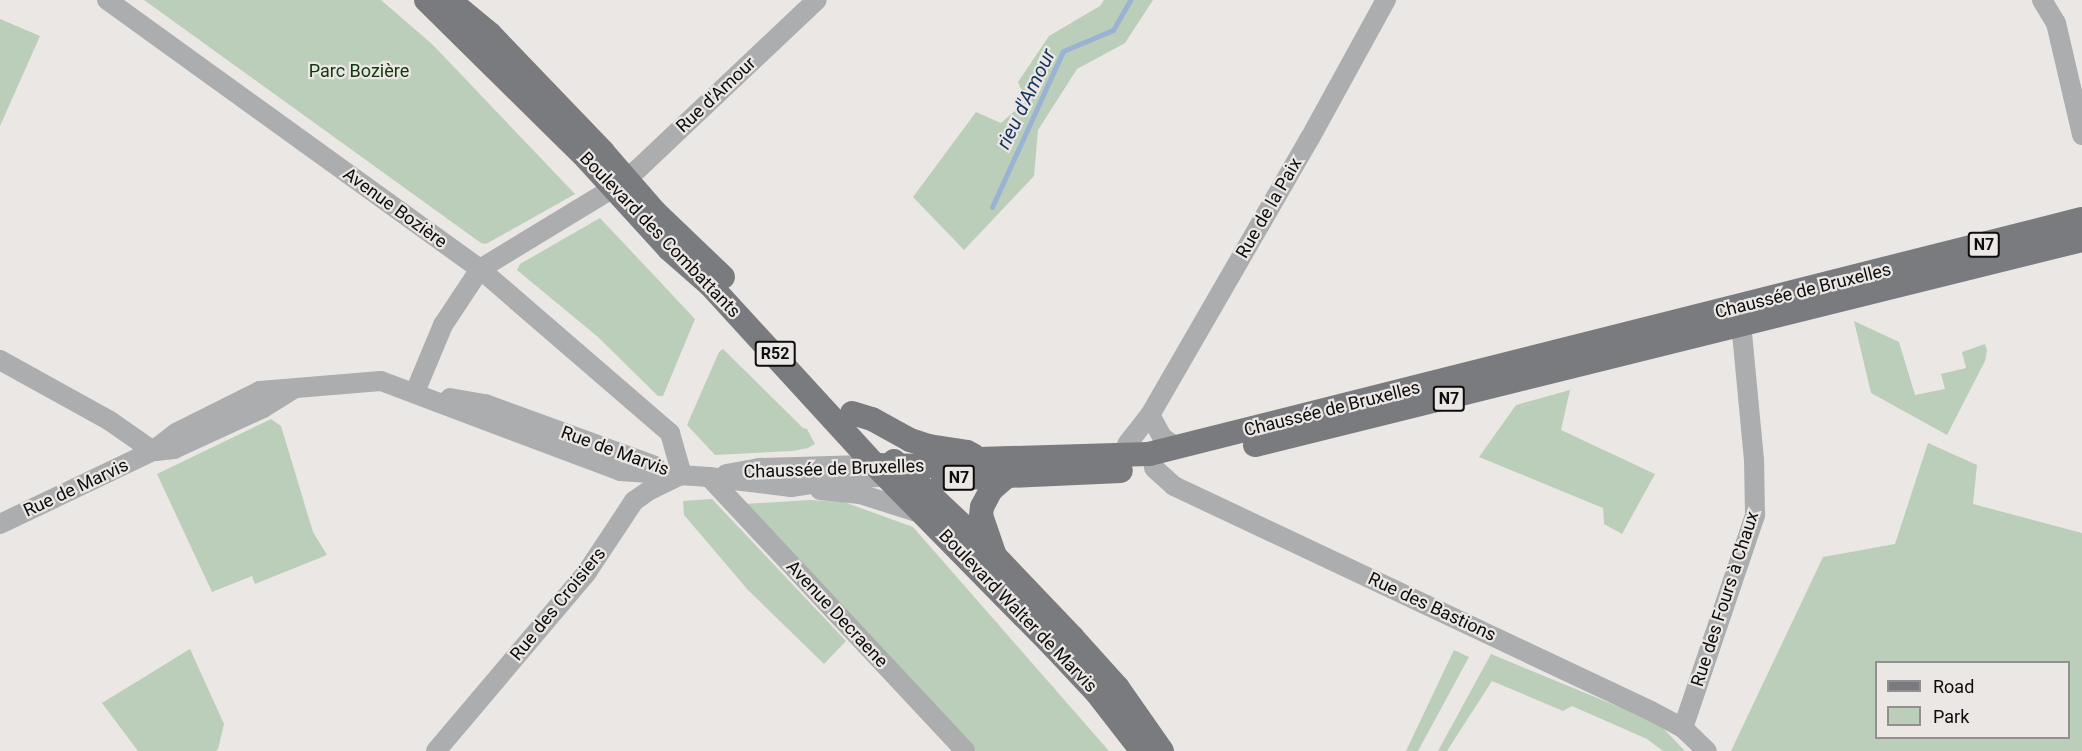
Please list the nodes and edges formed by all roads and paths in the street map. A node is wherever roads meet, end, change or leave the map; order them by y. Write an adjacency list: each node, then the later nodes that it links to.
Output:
1 (107, 0): 11 (street, Avenue Bozière)
2 (426, 0): 8 (main road, Boulevard des Combattants / R52)
3 (449, 0): 8 (main road, Boulevard des Combattants / R52)
4 (817, 0): 8 (street, Rue d'Amour)
5 (1386, 0): 16 (street, Rue de la Paix)
6 (2042, 0): 7 (street)
7 (2082, 135)
8 (620, 183): 11 (street, Rue d'Amour); 15 (main road, Boulevard des Combattants / R52); 22 (main road, Boulevard des Combattants / R52)
9 (2082, 219): 12 (main road, Chaussée de Bruxelles / N7)
10 (2082, 240): 12 (main road, Chaussée de Bruxelles / N7)
11 (480, 269): 14 (street); 23 (street, Avenue Bozière)
12 (1741, 316): 17 (main road, Chaussée de Bruxelles / N7); 21 (main road, Chaussée de Bruxelles / N7); 30 (street, Rue des Fours à Chaux)
13 (0, 360): 18 (street)
14 (415, 392): 18 (street, Rue de Marvis); 23 (street, Rue de Marvis)
15 (852, 413): 20 (main road); 22 (main road, Boulevard des Combattants / R52)
16 (1150, 415): 17 (street); 19 (street, Rue de la Paix)
17 (1177, 448): 19 (main road, Chaussée de Bruxelles / N7)
18 (153, 451): 28 (street, Rue de Marvis)
19 (1122, 456): 20 (main road, Chaussée de Bruxelles / N7)
20 (978, 459): 22 (main road, Chaussée de Bruxelles / N7)
21 (1154, 468): 24 (main road, Chaussée de Bruxelles / N7); 30 (street, Rue des Bastions)
22 (893, 472): 24 (main road, Chaussée de Bruxelles / N7); 25 (street, Chaussée de Bruxelles); 26 (street, Chaussée de Bruxelles); 27 (main road, Boulevard Walter de Marvis / R52); 29 (main road, Boulevard Walter de Marvis / R52)
23 (682, 475): 25 (street, Chaussée de Bruxelles); 31 (street, Rue des Croisiers)
24 (1007, 476): 29 (main road)
25 (709, 477): 26 (street, Chaussée de Bruxelles); 32 (street, Avenue Decraene)
26 (791, 487): 27 (street)
27 (923, 514): 33 (main road, Boulevard Walter de Marvis / R52)
28 (0, 524)
29 (995, 556): 34 (main road, Boulevard Walter de Marvis / R52)
30 (1683, 728): 35 (street, Rue des Bastions)
31 (436, 751)
32 (965, 751)
33 (1142, 751)
34 (1162, 751)
35 (1707, 751)

